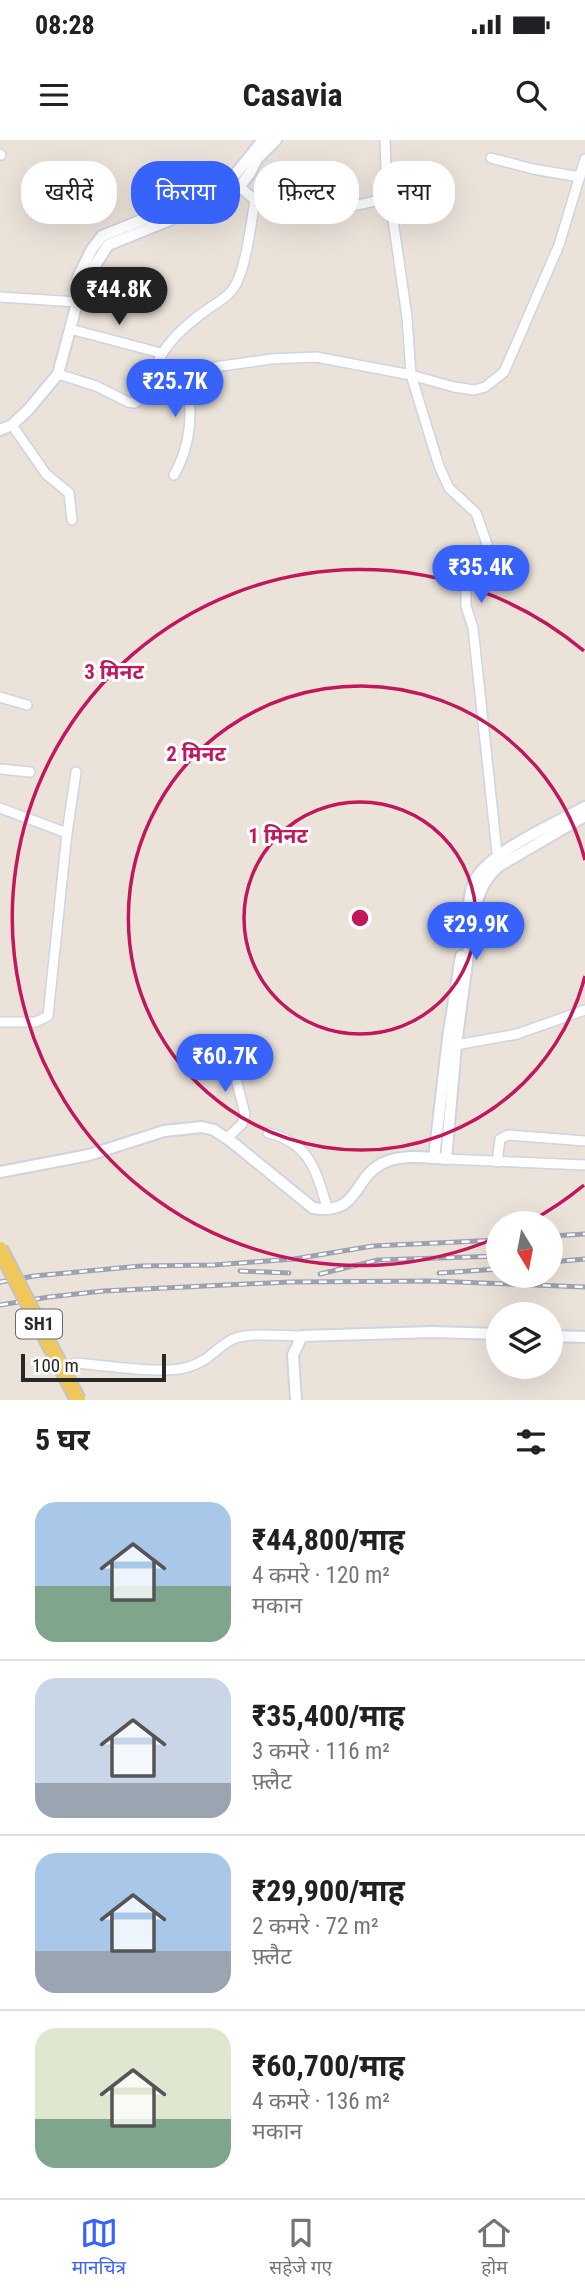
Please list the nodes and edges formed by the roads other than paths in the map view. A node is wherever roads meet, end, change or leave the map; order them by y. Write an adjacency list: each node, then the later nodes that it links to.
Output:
1 (263, 140): 13 (street)
2 (276, 140): 8 (street)
3 (385, 140): 6 (street)
4 (491, 158): 7 (street)
5 (585, 159): 7 (street)
6 (386, 161)
7 (580, 177): 21 (street)
8 (240, 187): 9 (street)
9 (254, 199)
10 (254, 206): 17 (street)
11 (162, 224): 13 (street)
12 (393, 224): 21 (street)
13 (81, 288): 15 (street)
14 (0, 297): 15 (street)
15 (77, 302): 16 (street)
16 (70, 329): 17 (street); 20 (street)
17 (161, 353): 18 (street)
18 (157, 364): 19 (street); 20 (street)
19 (188, 368): 21 (street); 24 (street)
20 (58, 373): 22 (street)
21 (411, 375): 35 (street)
22 (12, 425): 23 (street); 25 (street)
23 (0, 430)
24 (174, 475)
25 (72, 520)
26 (0, 697): 27 (street)
27 (27, 705)
28 (0, 769): 29 (street)
29 (30, 772)
30 (76, 772): 34 (street)
31 (585, 807): 35 (street)
32 (0, 808): 34 (street)
33 (585, 816): 35 (street)
34 (67, 833): 37 (street)
35 (498, 861): 38 (street); 43 (street)
36 (585, 1010): 38 (street)
37 (0, 1022)
38 (456, 1045): 43 (street)
39 (229, 1052): 41 (street)
40 (268, 1133): 47 (street)
41 (227, 1138): 46 (street); 47 (street)
42 (585, 1141): 44 (street)
43 (440, 1159): 44 (street); 47 (street)
44 (497, 1162): 45 (street)
45 (585, 1166)
46 (0, 1172)
47 (328, 1210)
48 (0, 1249): 54 (main road, SH1, bridge)
49 (486, 1334): 50 (street)
50 (302, 1336): 53 (street); 55 (street)
51 (563, 1336): 52 (street)
52 (585, 1337)
53 (75, 1363)
54 (78, 1400)
55 (296, 1400)

